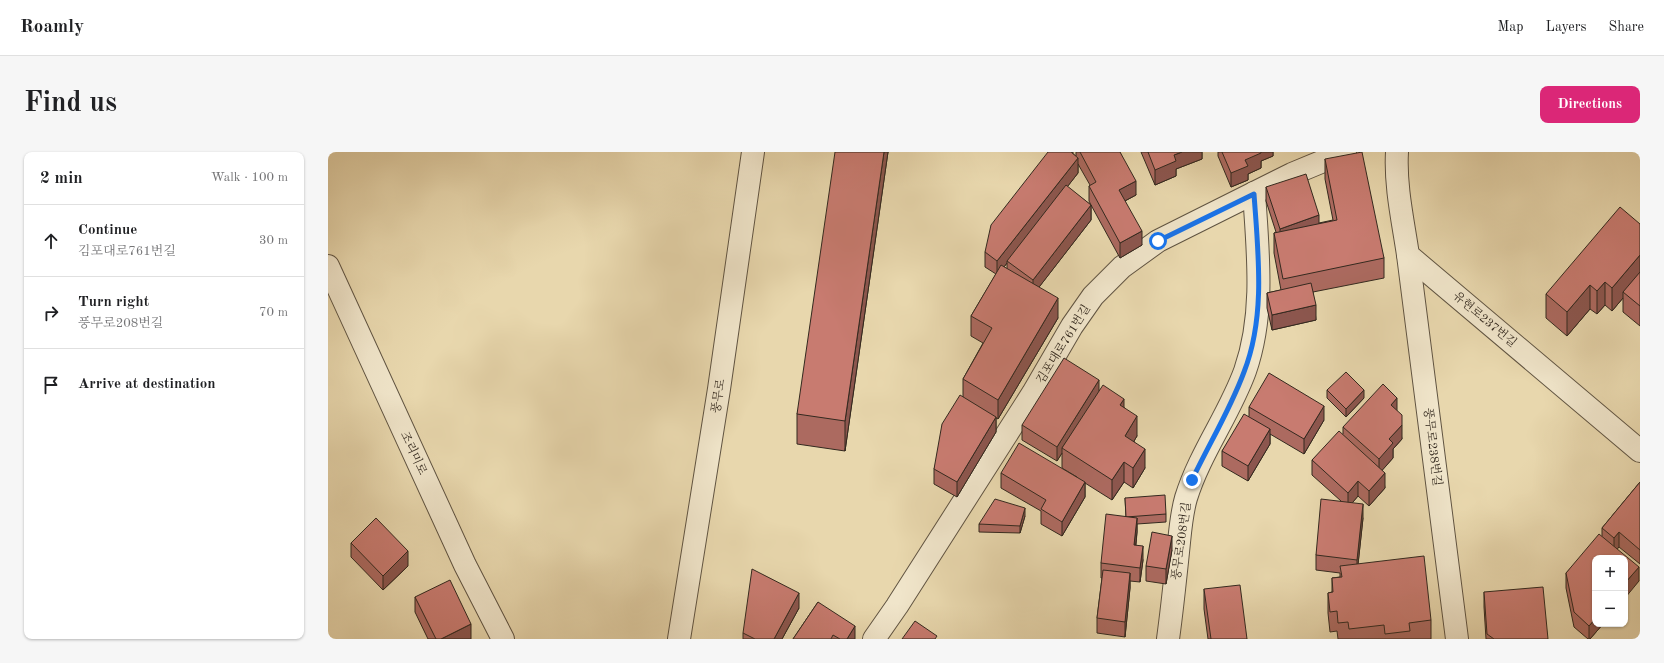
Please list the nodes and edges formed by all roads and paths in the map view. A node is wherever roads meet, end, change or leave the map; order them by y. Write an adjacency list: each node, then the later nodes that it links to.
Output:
1 (753, 152): 9 (street, 풍무로)
2 (1345, 152): 4 (street, 김포대로761번길)
3 (1398, 152): 5 (street)
4 (1254, 194): 10 (street, 김포대로761번길); 11 (street, 풍무로208번길)
5 (1408, 255): 7 (street, 유현로237번길); 12 (street, 풍무로238번길)
6 (328, 266): 8 (street, 조리미로)
7 (1640, 451)
8 (503, 639)
9 (679, 639)
10 (874, 639)
11 (1168, 639)
12 (1457, 639)

